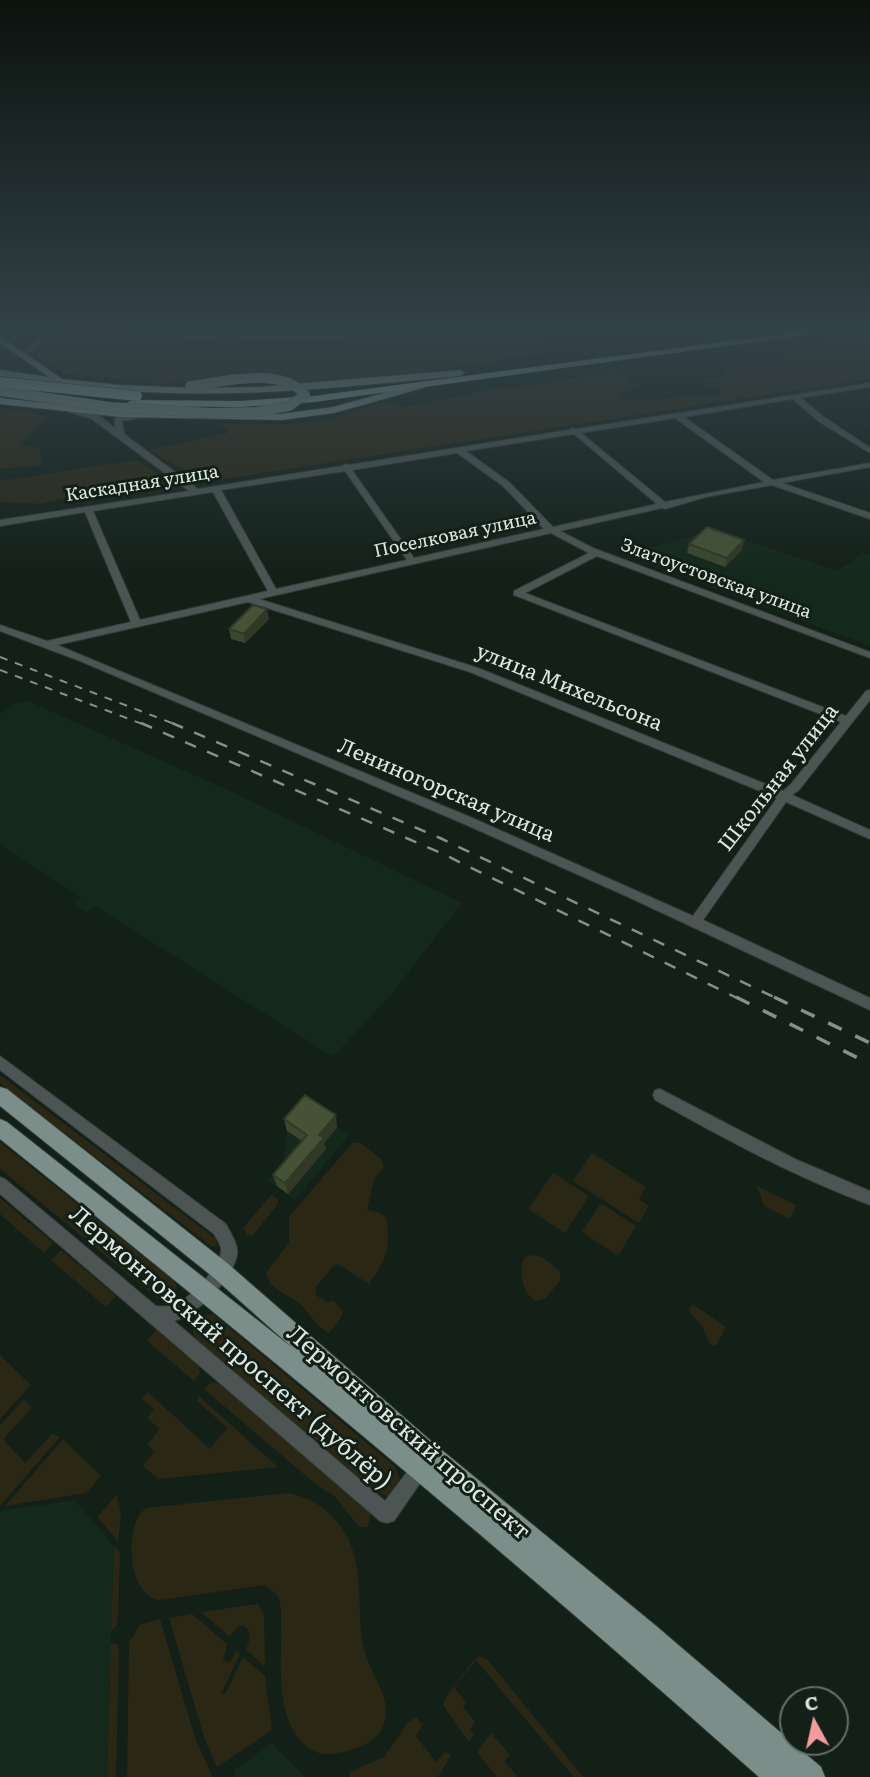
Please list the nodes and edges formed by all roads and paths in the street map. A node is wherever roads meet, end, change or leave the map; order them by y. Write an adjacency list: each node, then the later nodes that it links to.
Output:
1 (92, 415): 7 (street)
2 (147, 415): 3 (main road); 7 (street)
3 (300, 415)
4 (676, 415): 6 (street, Каскадная улица); 12 (street)
5 (820, 415): 9 (street)
6 (573, 430): 8 (street, Каскадная улица); 15 (street)
7 (120, 434): 14 (street)
8 (457, 449): 11 (street, Каскадная улица); 19 (street, Златоустовская улица)
9 (870, 452)
10 (870, 465): 12 (street, Поселковая улица)
11 (346, 466): 13 (street, Каскадная улица); 21 (street)
12 (770, 482): 15 (street, Поселковая улица); 17 (street)
13 (215, 488): 14 (street, Каскадная улица); 22 (street)
14 (195, 491): 16 (street, Каскадная улица)
15 (665, 506): 19 (street, Поселковая улица)
16 (88, 509): 18 (street, Каскадная улица); 24 (street)
17 (870, 516)
18 (0, 523)
19 (552, 530): 20 (street, Златоустовская улица); 21 (street, Поселковая улица)
20 (596, 552): 27 (street, Златоустовская улица); 29 (street)
21 (411, 560): 22 (street, Поселковая улица)
22 (273, 592): 23 (street, Поселковая улица)
23 (246, 598): 24 (street, Поселковая улица); 30 (street, улица Михельсона)
24 (136, 623): 26 (street, Поселковая улица)
25 (0, 628): 26 (street, Лениногорская улица)
26 (48, 644): 32 (street, Лениногорская улица)
27 (870, 655)
28 (870, 694): 29 (street, Школьная улица)
29 (848, 721): 30 (street, Школьная улица)
30 (784, 796): 31 (street, улица Михельсона); 32 (street, Школьная улица)
31 (870, 835)
32 (696, 921): 33 (street, Лениногорская улица)
33 (870, 1004)
34 (0, 1062): 40 (street)
35 (0, 1095): 40 (main road, Лермонтовский проспект)
36 (660, 1096): 39 (street)
37 (0, 1128): 41 (main road, Лермонтовский проспект)
38 (0, 1184): 42 (street, Лермонтовский проспект (дублёр))
39 (870, 1198)
40 (220, 1270): 41 (street); 46 (main road, Лермонтовский проспект)
41 (204, 1290): 42 (street); 43 (main road, Лермонтовский проспект)
42 (156, 1314): 44 (street, Лермонтовский проспект (дублёр))
43 (419, 1470): 44 (street, Лермонтовский проспект (дублёр)); 45 (main road, Лермонтовский проспект)
44 (387, 1514)
45 (779, 1777)
46 (811, 1777)

